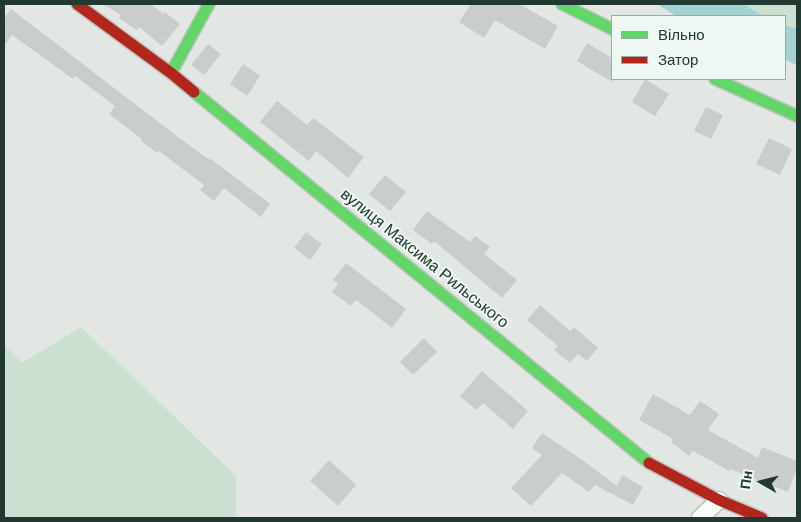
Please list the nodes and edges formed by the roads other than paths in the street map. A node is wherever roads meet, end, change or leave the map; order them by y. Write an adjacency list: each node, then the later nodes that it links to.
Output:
1 (77, 4): 5 (main road, вулиця Максима Рильського)
2 (209, 4): 5 (main road)
3 (562, 4): 4 (main road)
4 (611, 28)
5 (171, 73): 8 (main road, вулиця Максима Рильського)
6 (717, 80): 7 (main road)
7 (797, 116)
8 (719, 500): 9 (street); 10 (main road, вулиця Максима Рильського)
9 (700, 518)
10 (762, 518)

